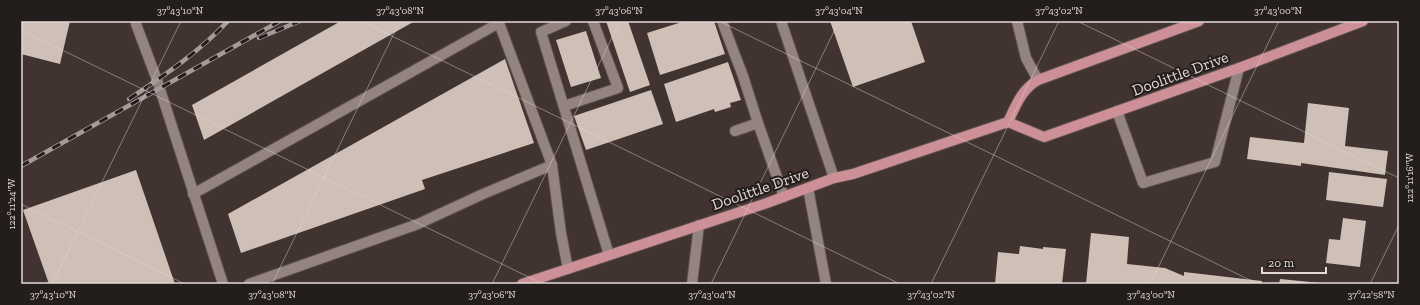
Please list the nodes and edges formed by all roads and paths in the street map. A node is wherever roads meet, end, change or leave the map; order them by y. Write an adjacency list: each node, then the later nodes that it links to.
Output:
1 (566, 21): 11 (street)
2 (593, 21): 11 (street)
3 (722, 21): 14 (street)
4 (781, 21): 17 (street)
5 (1017, 21): 10 (street)
6 (1199, 21): 10 (main road)
7 (1363, 21): 9 (main road, Doolittle Drive)
8 (136, 24): 19 (street)
9 (1239, 68): 12 (main road, Doolittle Drive); 12 (street)
10 (1038, 80): 13 (main road)
11 (564, 106): 22 (street)
12 (1117, 111): 13 (main road, Doolittle Drive)
13 (1008, 122): 17 (main road, Doolittle Drive)
14 (758, 123): 15 (street); 20 (street)
15 (735, 131)
16 (552, 165): 19 (street); 23 (street); 25 (street)
17 (834, 178): 18 (main road, Doolittle Drive)
18 (808, 188): 20 (main road, Doolittle Drive); 28 (street)
19 (193, 194): 24 (street)
20 (784, 197): 21 (main road, Doolittle Drive)
21 (698, 225): 22 (main road, Doolittle Drive); 27 (street)
22 (609, 255): 23 (main road, Doolittle Drive)
23 (568, 269): 26 (main road, Doolittle Drive)
24 (223, 284)
25 (249, 284)
26 (522, 284)
27 (692, 284)
28 (826, 284)

